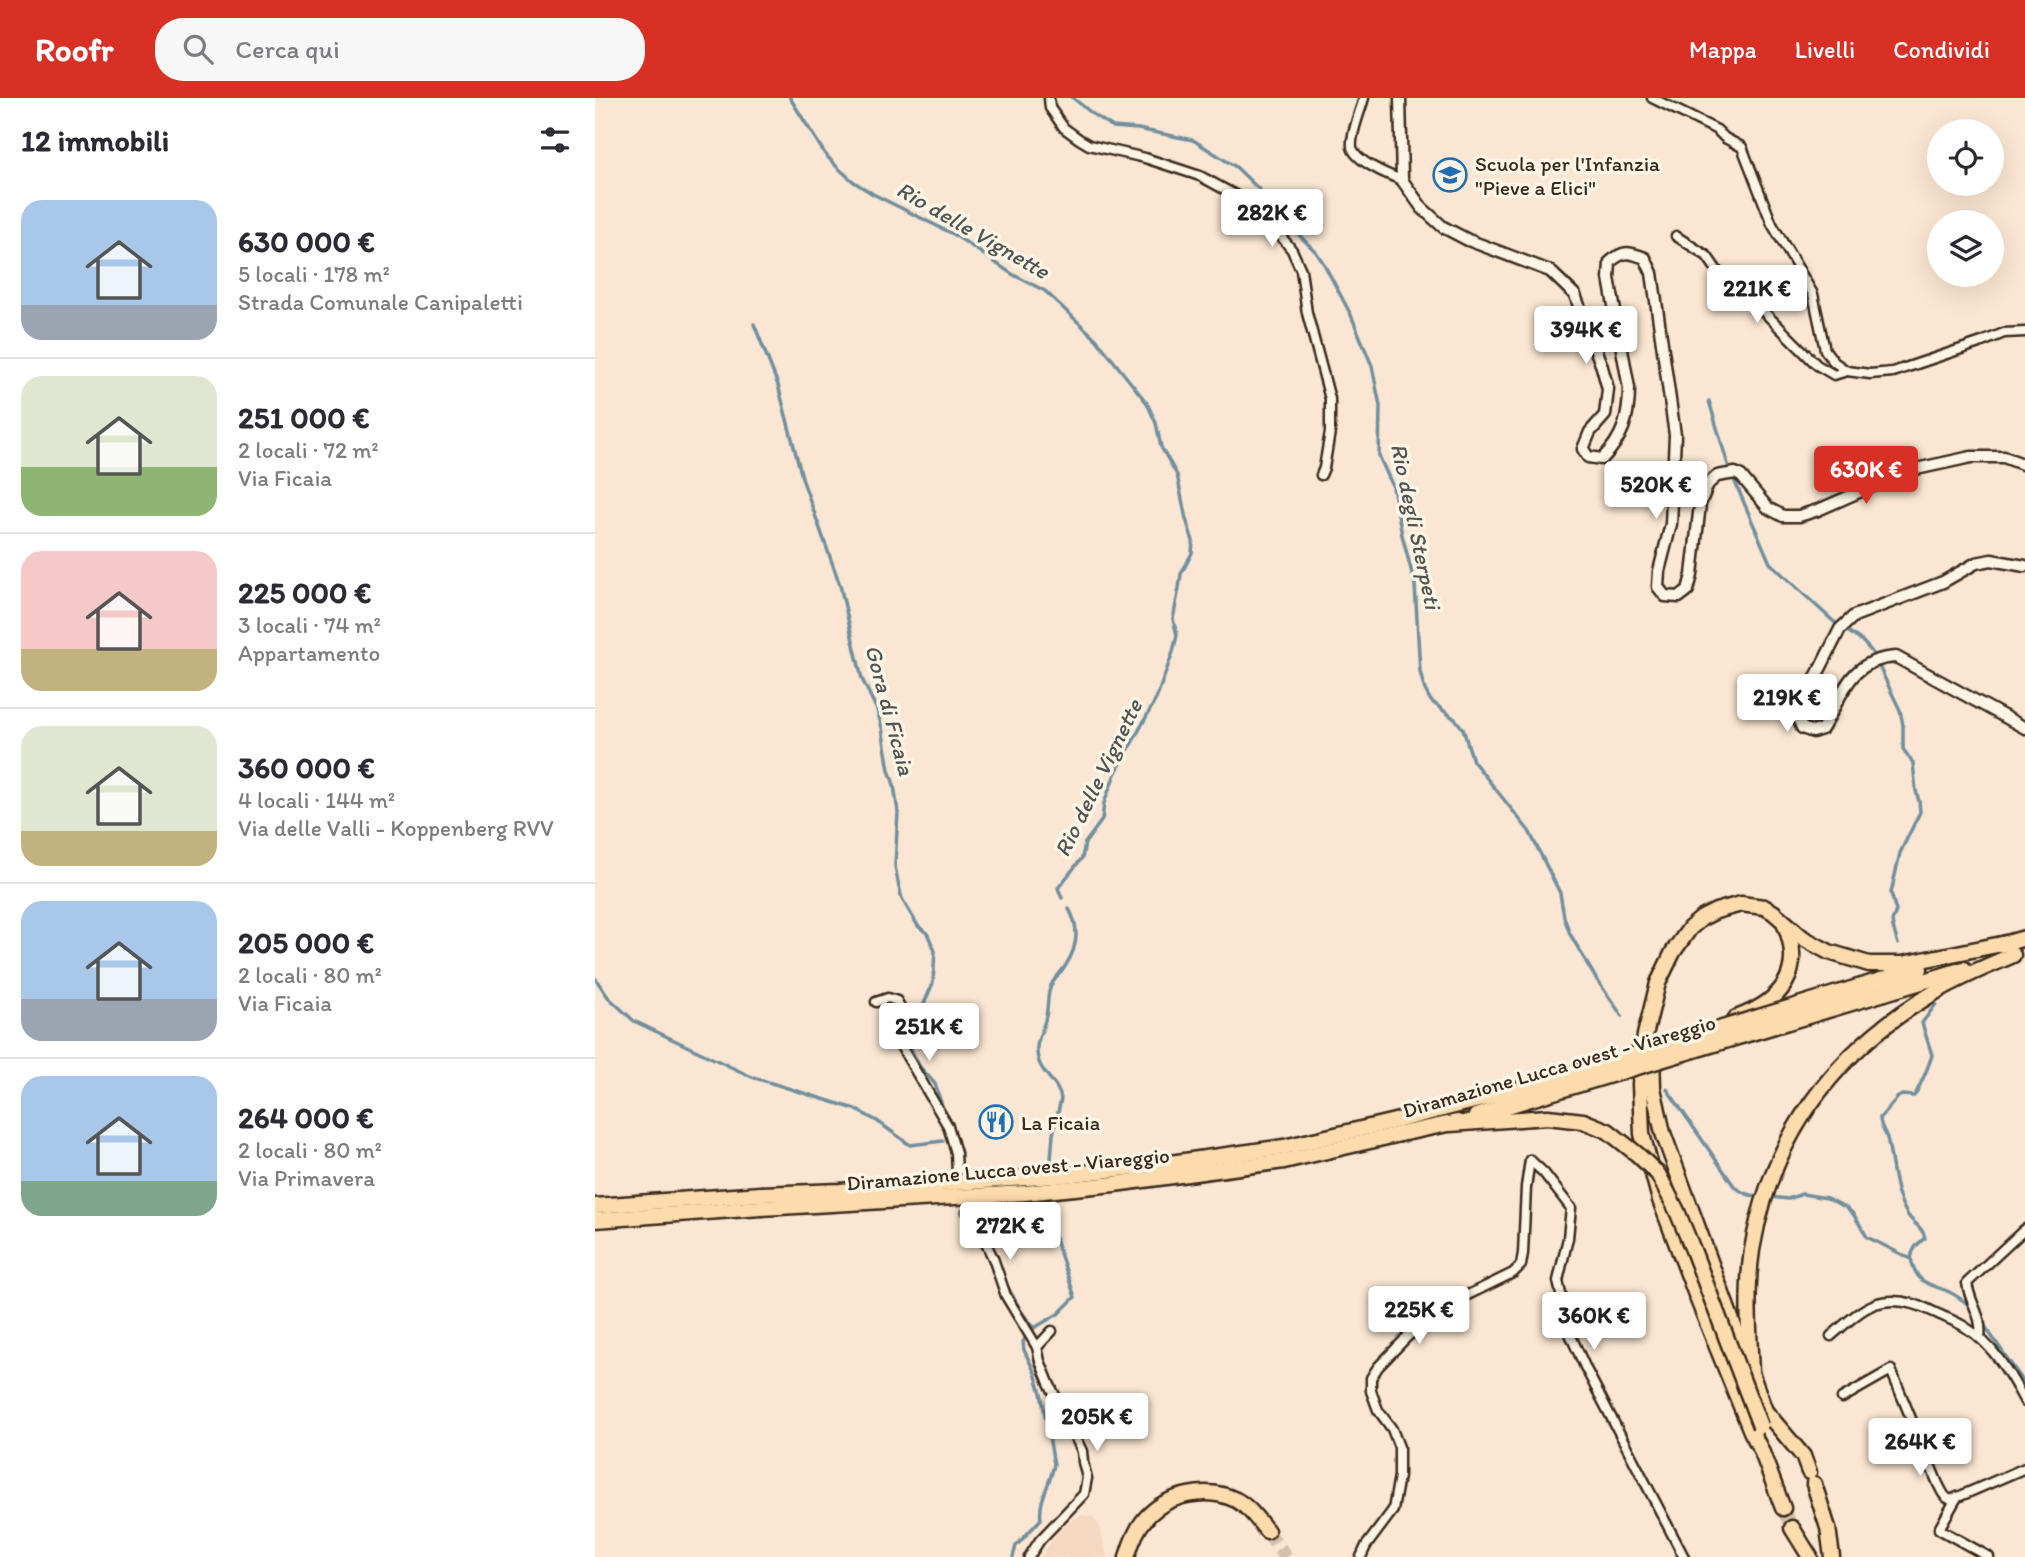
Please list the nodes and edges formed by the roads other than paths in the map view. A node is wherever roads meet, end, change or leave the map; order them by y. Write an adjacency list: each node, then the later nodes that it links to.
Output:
1 (1049, 98): 10 (street)
2 (1364, 98): 5 (street)
3 (1400, 98): 5 (street)
4 (1652, 98): 8 (street)
5 (1402, 180): 9 (street)
6 (1676, 236): 8 (street)
7 (2025, 332): 8 (street)
8 (1847, 371)
9 (2024, 464)
10 (1321, 475)
11 (2025, 566): 12 (street)
12 (2025, 728)
13 (1783, 920): 15 (highway); 18 (highway); 19 (highway)
14 (2025, 937): 15 (highway, Diramazione Lucca ovest - Viareggio)
15 (2015, 950): 16 (highway, Diramazione Lucca ovest - Viareggio); 33 (highway)
16 (1883, 986): 19 (highway, Diramazione Lucca ovest - Viareggio, bridge); 20 (highway, Diramazione Lucca ovest - Viareggio, bridge)
17 (876, 1002): 23 (street)
18 (1652, 1013): 33 (highway); 36 (highway)
19 (1690, 1036): 20 (highway, Diramazione Lucca ovest - Viareggio, bridge)
20 (1515, 1097): 21 (highway, Diramazione Lucca ovest - Viareggio); 22 (highway, Diramazione Lucca ovest - Viareggio)
21 (1450, 1124): 22 (highway, Diramazione Lucca ovest - Viareggio); 36 (highway, bridge)
22 (1397, 1128): 24 (highway, Diramazione Lucca ovest - Viareggio, bridge)
23 (957, 1172)
24 (761, 1201): 25 (highway, Diramazione Lucca ovest - Viareggio); 27 (highway, Diramazione Lucca ovest - Viareggio)
25 (595, 1206)
26 (967, 1212): 32 (street)
27 (595, 1220)
28 (2025, 1229): 31 (street)
29 (1052, 1331): 32 (street)
30 (1831, 1336): 31 (street)
31 (1979, 1338): 35 (street)
32 (1037, 1348): 42 (street)
33 (1751, 1372): 47 (highway)
34 (1842, 1398): 38 (street)
35 (2025, 1402)
36 (1762, 1450): 39 (highway)
37 (2025, 1468): 38 (street)
38 (1957, 1497): 48 (street)
39 (1783, 1508)
40 (1792, 1528): 46 (highway)
41 (1267, 1531): 43 (highway)
42 (1029, 1557)
43 (1127, 1557)
44 (1361, 1557): 45 (street)
45 (1683, 1557)
46 (1810, 1557)
47 (1832, 1557)
48 (1989, 1557)

